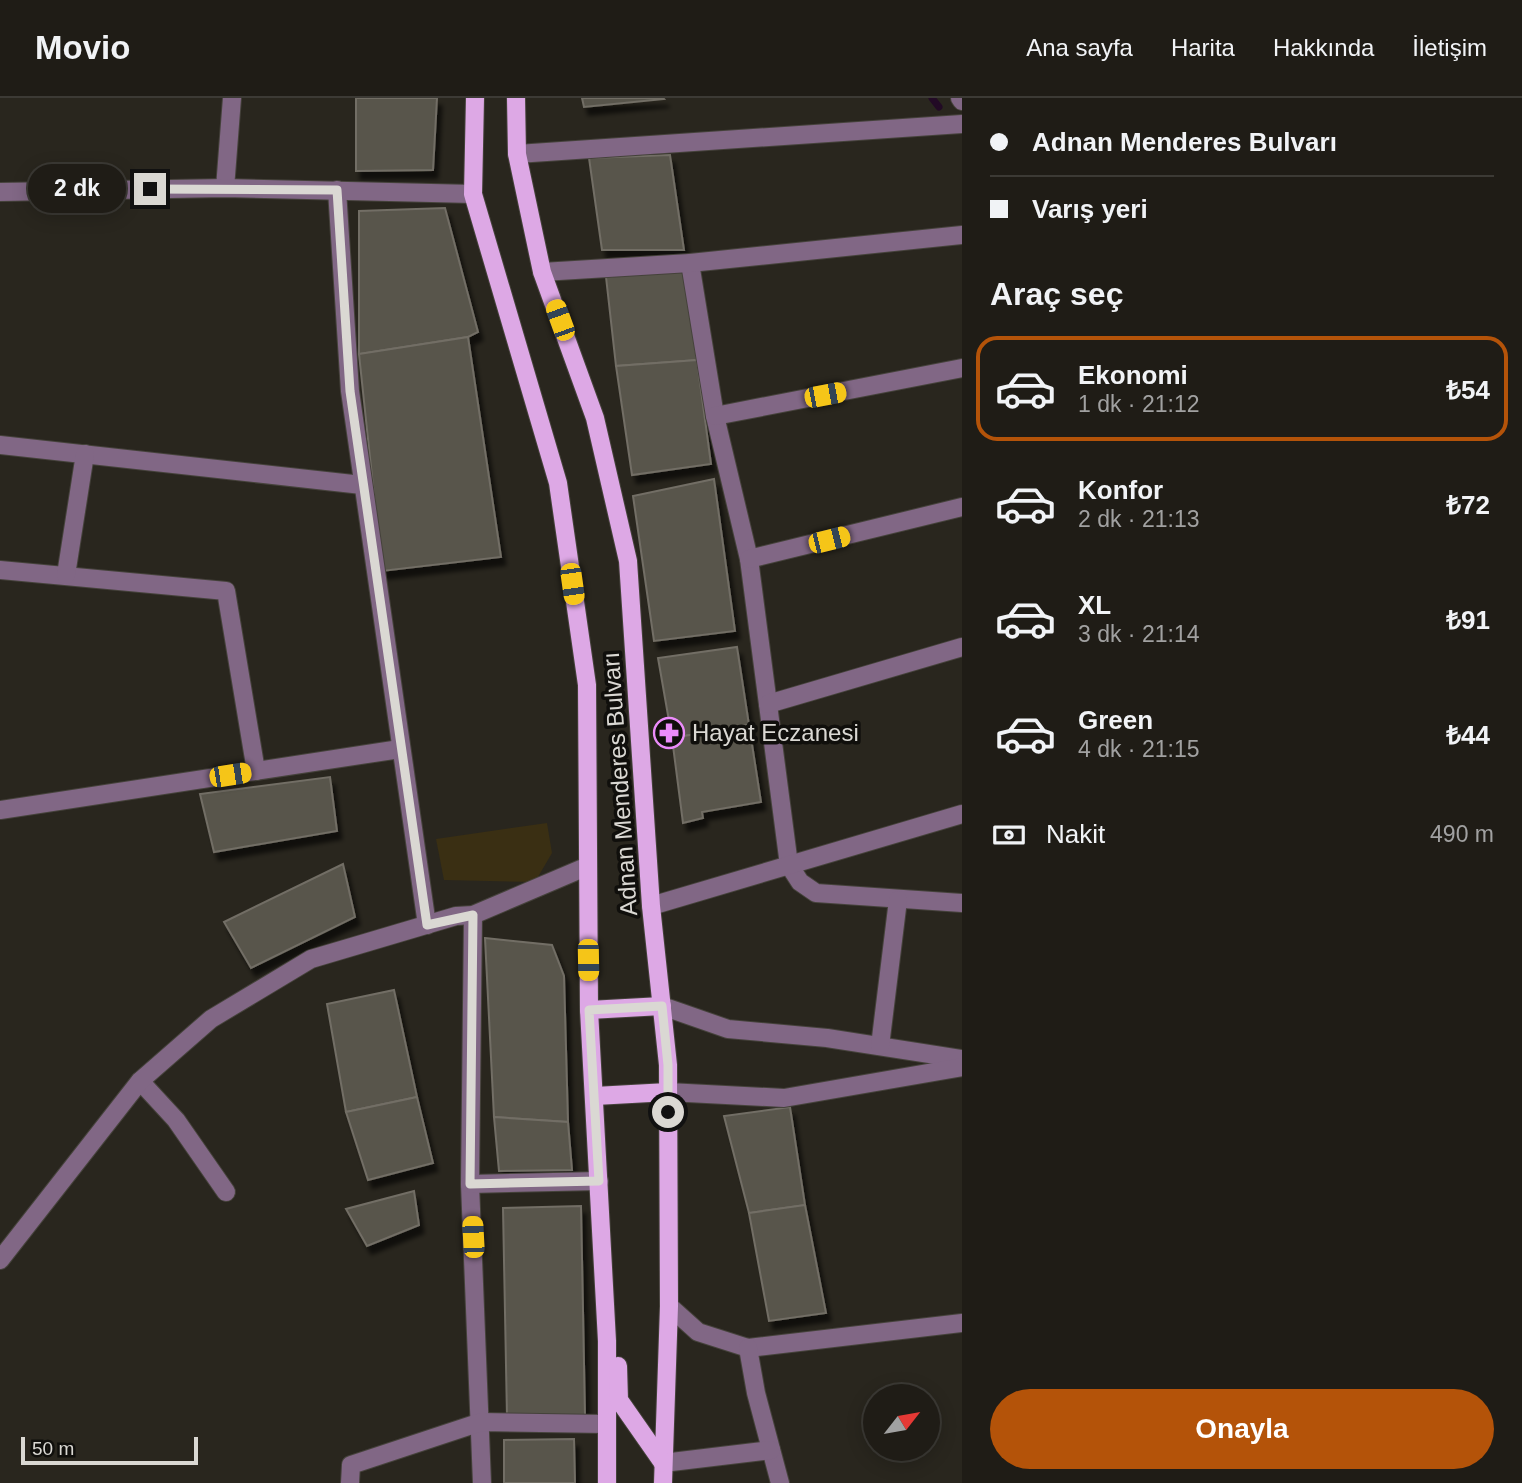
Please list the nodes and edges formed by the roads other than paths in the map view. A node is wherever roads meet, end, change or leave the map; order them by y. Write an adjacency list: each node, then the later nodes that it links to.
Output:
1 (232, 98): 6 (street)
2 (475, 98): 9 (main road, Adnan Menderes Bulvarı)
3 (516, 98): 5 (main road, Adnan Menderes Bulvarı)
4 (962, 124): 5 (street)
5 (517, 154): 12 (main road, Adnan Menderes Bulvarı)
6 (225, 188): 7 (street); 8 (street)
7 (337, 190): 9 (street); 17 (street)
8 (0, 192)
9 (473, 194): 29 (main road, Adnan Menderes Bulvarı)
10 (962, 235): 11 (street)
11 (690, 263): 12 (street); 14 (street)
12 (542, 272): 32 (main road, Adnan Menderes Bulvarı)
13 (962, 368): 14 (street)
14 (715, 416): 19 (street)
15 (0, 445): 16 (street)
16 (85, 454): 17 (street); 21 (street)
17 (362, 485): 24 (street)
18 (962, 507): 19 (street)
19 (749, 559): 23 (street)
20 (0, 570): 21 (street)
21 (66, 575): 25 (street)
22 (962, 647): 23 (street)
23 (768, 704): 28 (street)
24 (400, 749): 25 (street); 34 (street)
25 (256, 771): 26 (street)
26 (0, 810)
27 (962, 814): 28 (street)
28 (789, 865): 30 (street); 32 (street)
29 (587, 866): 33 (street); 36 (main road, Adnan Menderes Bulvarı)
30 (898, 900): 31 (street); 37 (street)
31 (962, 903)
32 (651, 906): 35 (main road, Adnan Menderes Bulvarı)
33 (473, 915): 34 (street); 44 (street)
34 (427, 925): 40 (street)
35 (662, 1006): 36 (main road); 37 (street); 41 (main road, Adnan Menderes Bulvarı)
36 (589, 1010): 42 (main road, Adnan Menderes Bulvarı)
37 (880, 1046): 38 (street)
38 (962, 1059)
39 (962, 1067): 41 (street)
40 (140, 1081): 45 (street); 46 (street)
41 (668, 1092): 42 (main road); 48 (main road, Adnan Menderes Bulvarı)
42 (595, 1096): 43 (main road, Adnan Menderes Bulvarı)
43 (599, 1181): 44 (street); 47 (main road, Adnan Menderes Bulvarı)
44 (470, 1184): 51 (street)
45 (226, 1192)
46 (0, 1260)
47 (604, 1277): 52 (main road, Adnan Menderes Bulvarı); 54 (main road)
48 (668, 1306): 50 (street); 54 (main road, Adnan Menderes Bulvarı)
49 (962, 1323): 50 (street)
50 (748, 1348): 53 (street)
51 (481, 1422): 52 (street); 55 (street); 56 (street)
52 (606, 1424): 57 (main road, Adnan Menderes Bulvarı)
53 (772, 1450): 54 (street); 59 (street)
54 (663, 1463): 58 (main road, Adnan Menderes Bulvarı)
55 (350, 1483)
56 (482, 1483)
57 (607, 1483)
58 (663, 1483)
59 (780, 1483)

